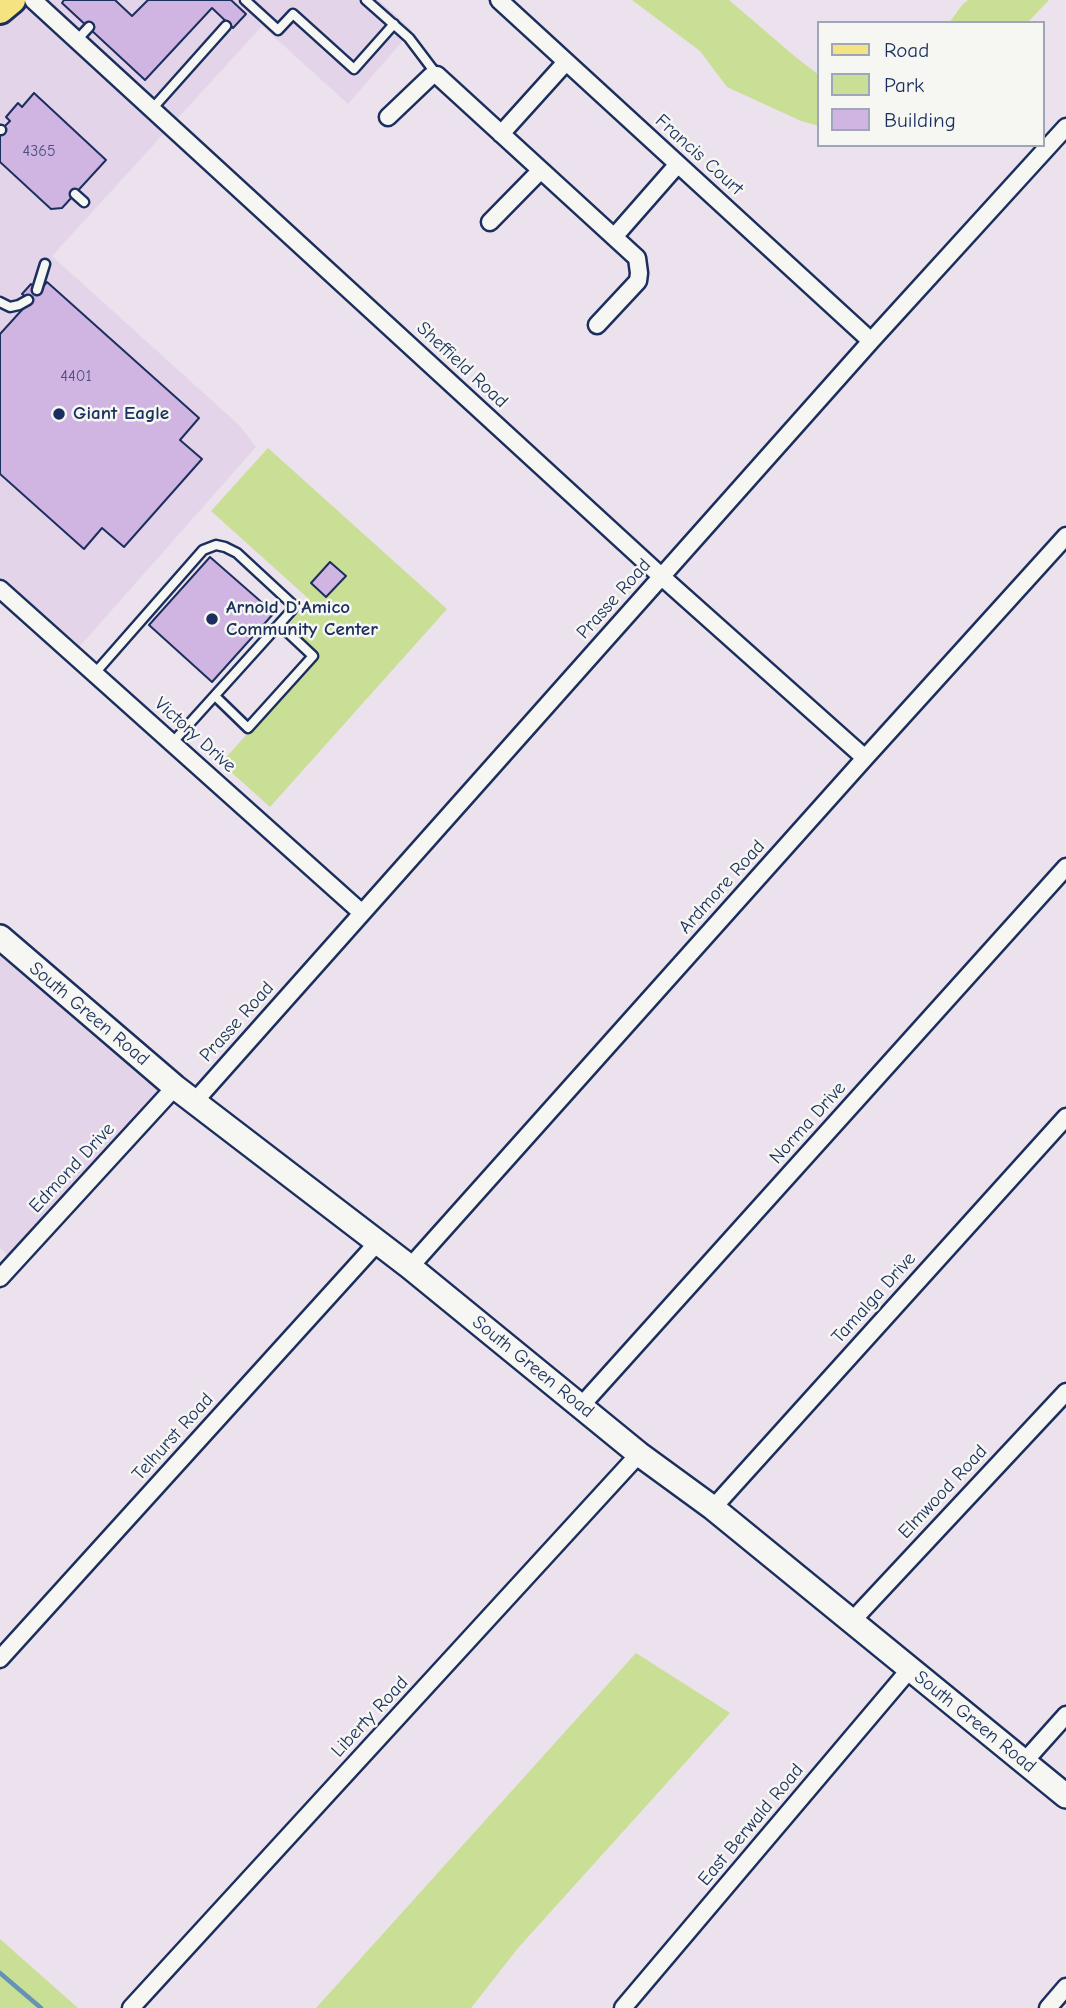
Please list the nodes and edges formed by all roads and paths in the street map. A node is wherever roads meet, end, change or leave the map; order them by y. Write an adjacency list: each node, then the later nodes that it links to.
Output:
1 (12, 0): 6 (main road)
2 (33, 0): 10 (street, Sheffield Road)
3 (245, 0): 7 (lane)
4 (366, 0): 7 (lane)
5 (499, 0): 11 (street, Francis Court)
6 (0, 10)
7 (394, 24): 12 (lane)
8 (226, 26): 13 (lane)
9 (89, 27): 10 (lane)
10 (77, 40): 13 (street, Sheffield Road)
11 (566, 62): 16 (street); 17 (street, Francis Court)
12 (437, 75): 14 (street); 16 (street)
13 (152, 109): 30 (street, Sheffield Road)
14 (388, 117)
15 (1066, 127): 28 (street, Prasse Road)
16 (500, 134): 18 (street)
17 (678, 164): 22 (street); 28 (street, Francis Court)
18 (540, 170): 21 (street); 22 (street)
19 (75, 194): 20 (lane)
20 (84, 202)
21 (489, 222)
22 (614, 237): 27 (street)
23 (45, 264): 24 (lane)
24 (37, 290)
25 (28, 300): 26 (lane)
26 (0, 302)
27 (597, 324)
28 (871, 341): 30 (street, Prasse Road)
29 (1066, 536): 36 (street, Ardmore Road)
30 (662, 577): 36 (street, Sheffield Road); 38 (street, Prasse Road)
31 (0, 589): 33 (street, Victory Drive)
32 (280, 625): 33 (lane); 34 (lane); 34 (lane)
33 (94, 673): 35 (street, Victory Drive)
34 (215, 696): 35 (lane)
35 (173, 743): 38 (street, Victory Drive)
36 (865, 758): 44 (street, Ardmore Road)
37 (1066, 867): 47 (street, Norma Drive)
38 (362, 913): 41 (street, Prasse Road)
39 (0, 937): 40 (main road, South Green Road)
40 (175, 1087): 41 (main road, South Green Road); 45 (street, Edmond Drive)
41 (195, 1101): 43 (main road, South Green Road)
42 (1066, 1117): 49 (street, Tamalga Drive)
43 (377, 1243): 44 (main road, South Green Road); 51 (street, Telhurst Road)
44 (410, 1267): 47 (main road, South Green Road)
45 (0, 1278)
46 (1066, 1392): 50 (street, Elmwood Road)
47 (580, 1406): 48 (main road, South Green Road)
48 (639, 1454): 49 (main road, South Green Road); 57 (street, Liberty Road)
49 (713, 1508): 50 (main road, South Green Road)
50 (851, 1622): 52 (main road, South Green Road)
51 (0, 1659)
52 (910, 1669): 54 (main road, South Green Road); 58 (street, East Berwald Road)
53 (1066, 1714): 54 (street)
54 (1024, 1762): 55 (main road, South Green Road)
55 (1066, 1796)
56 (1066, 1987): 59 (street)
57 (131, 2008)
58 (623, 2008)
59 (1048, 2008)

